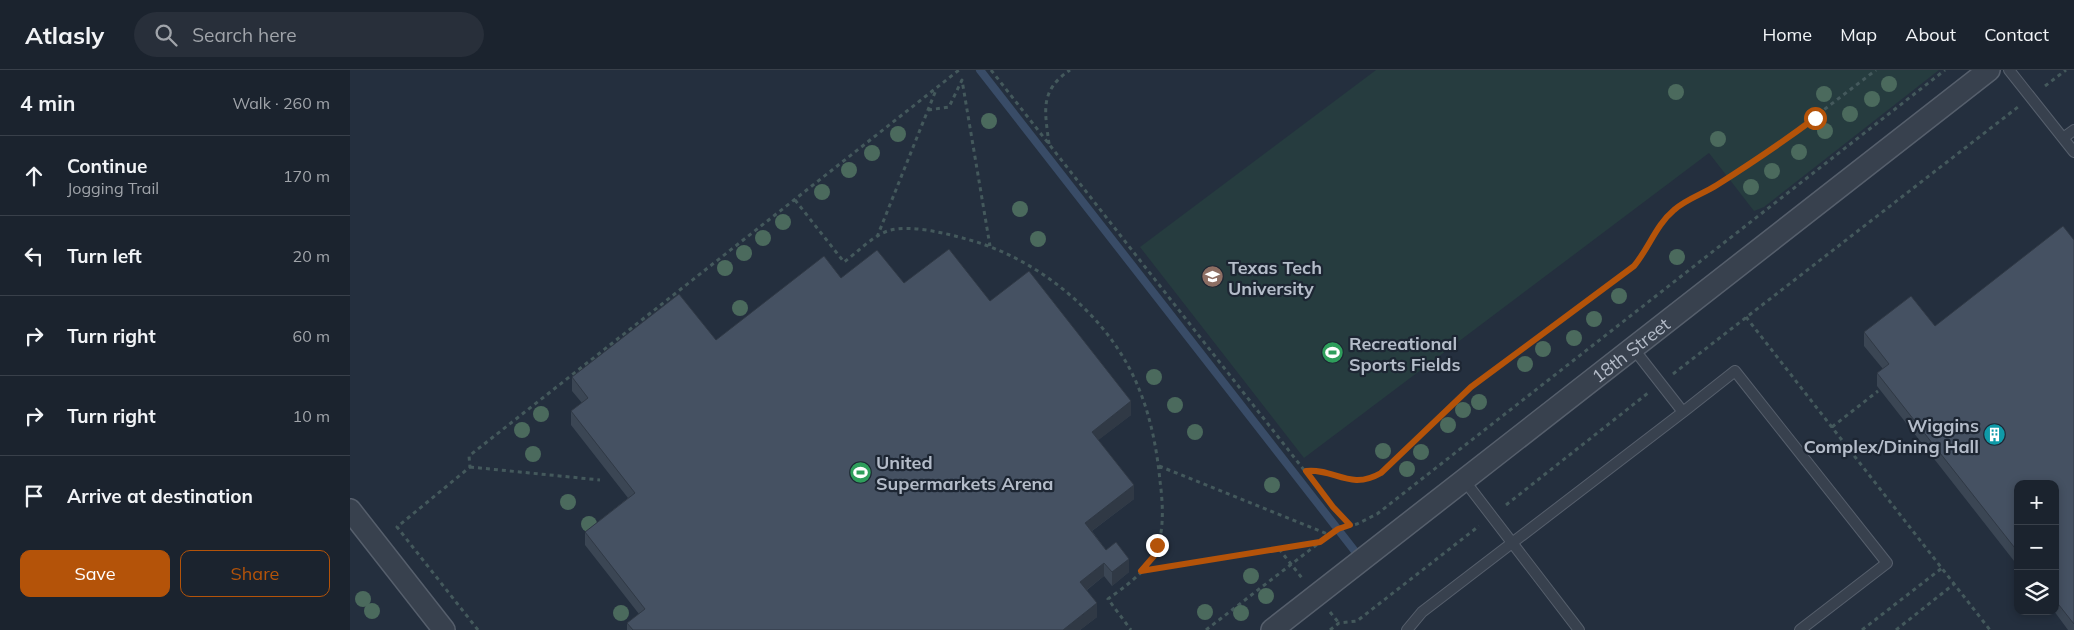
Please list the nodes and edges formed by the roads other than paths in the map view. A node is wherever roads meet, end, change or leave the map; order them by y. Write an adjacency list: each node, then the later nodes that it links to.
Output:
1 (1988, 70): 6 (street, 18th Street)
2 (2009, 70): 4 (lane)
3 (2074, 130): 4 (lane)
4 (2063, 138): 5 (lane)
5 (2074, 152)
6 (1633, 348): 7 (lane); 8 (street, 18th Street)
7 (1684, 412): 10 (lane); 16 (lane)
8 (1464, 480): 10 (lane); 11 (street, 18th Street)
9 (350, 510): 12 (street)
10 (1512, 544): 14 (lane); 15 (lane)
11 (1297, 622): 13 (street, 18th Street)
12 (444, 630)
13 (1272, 630)
14 (1407, 630)
15 (1579, 630)
16 (1800, 630)

